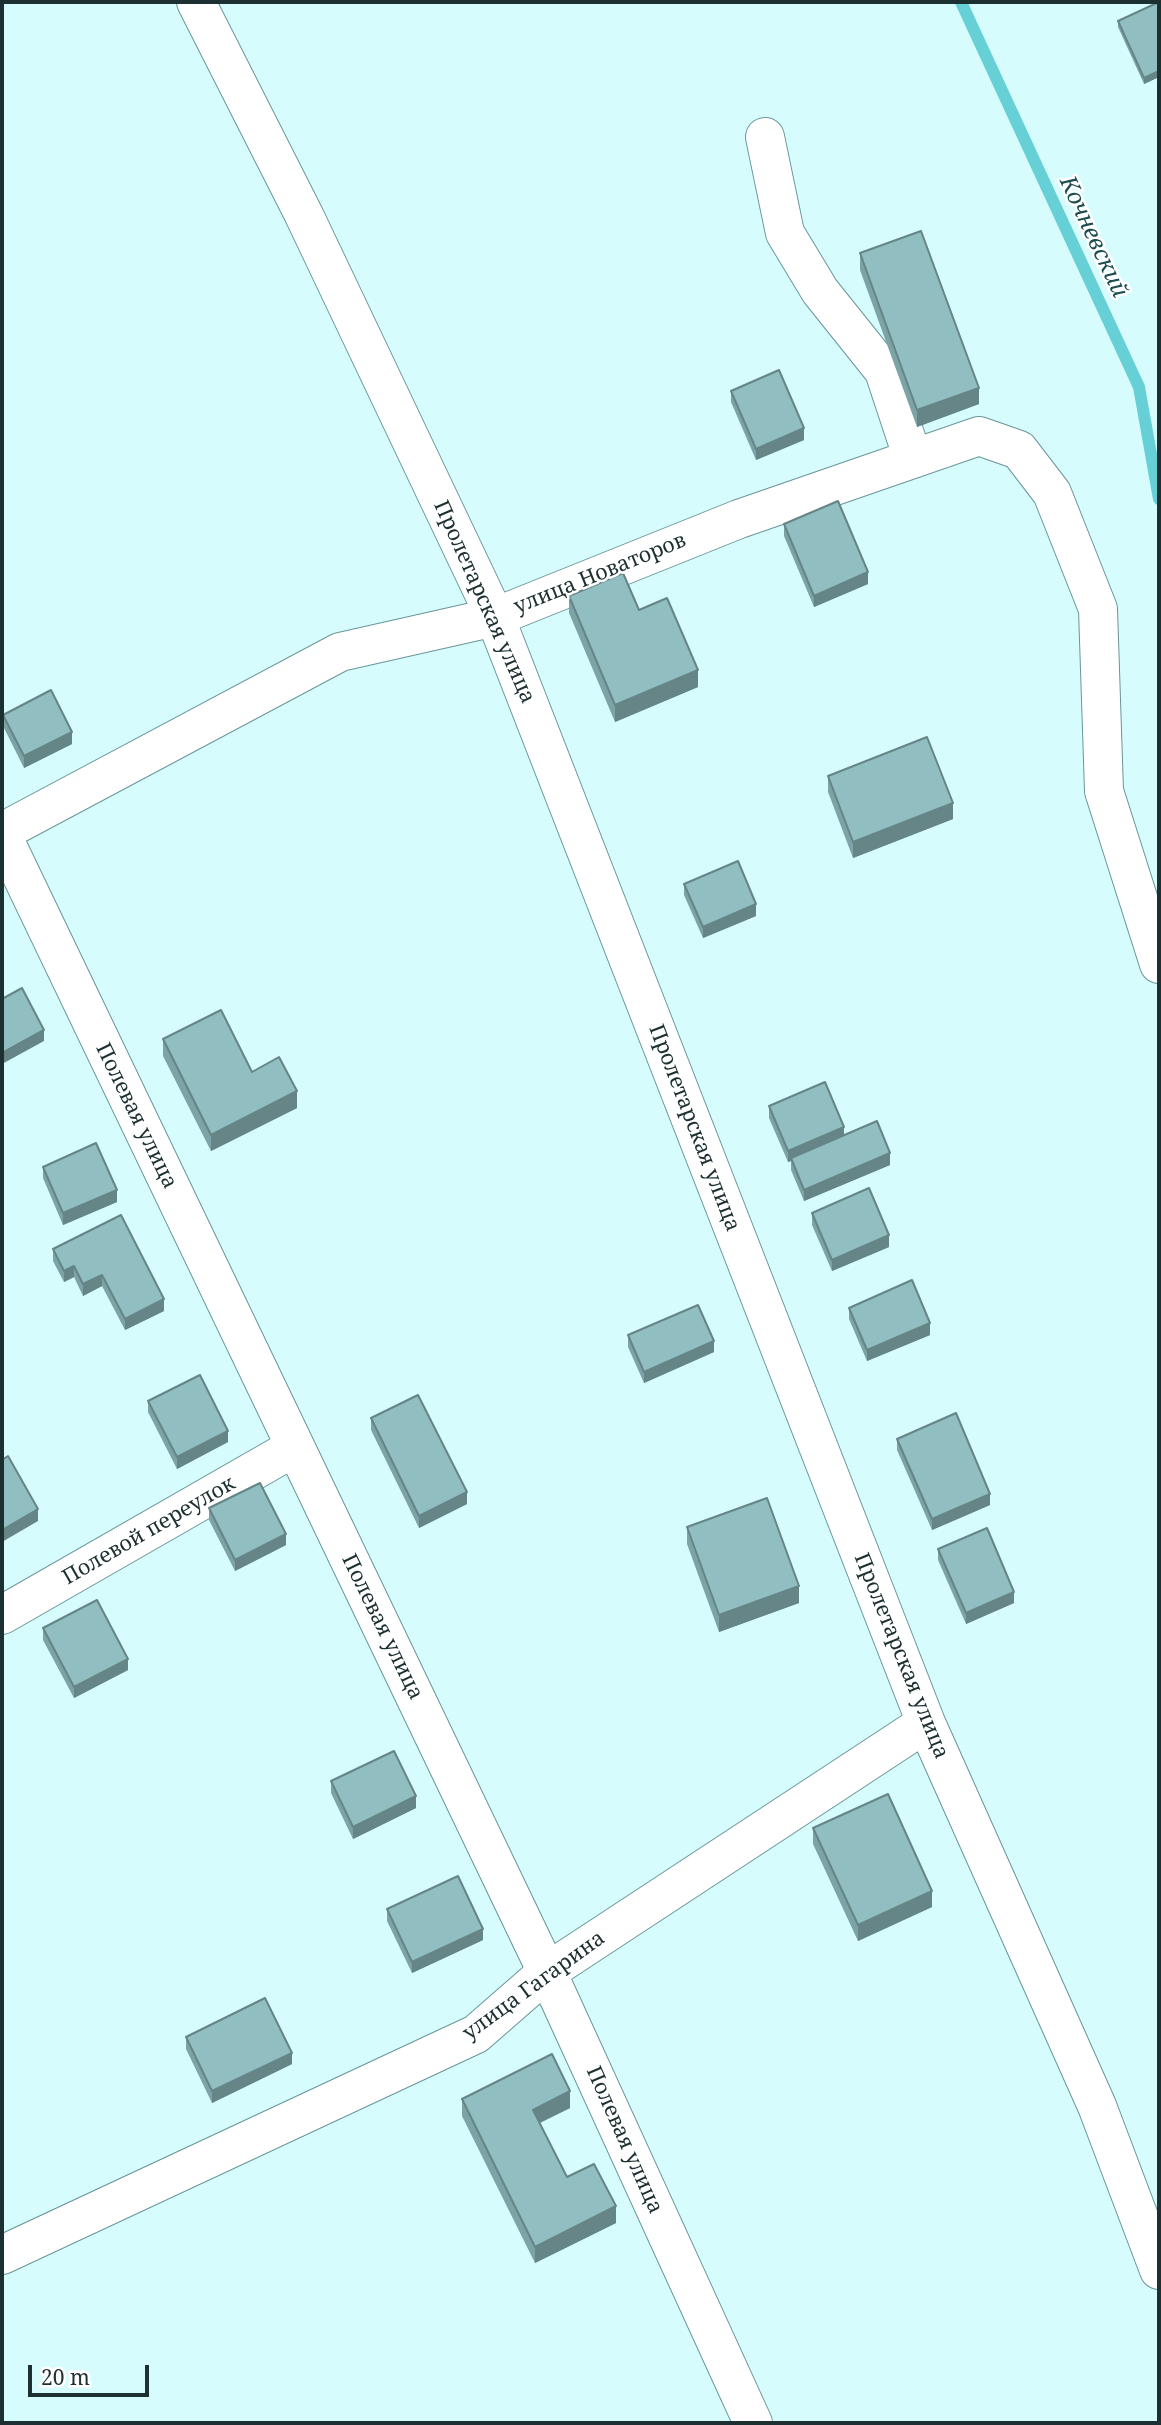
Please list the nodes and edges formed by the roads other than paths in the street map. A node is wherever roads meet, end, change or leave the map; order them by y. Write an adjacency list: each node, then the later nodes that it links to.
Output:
1 (196, 2): 4 (street, Пролетарская улица)
2 (765, 137): 3 (street)
3 (913, 459): 4 (street, улица Новаторов); 6 (street, улица Новаторов)
4 (495, 617): 5 (street, улица Новаторов); 9 (street, Пролетарская улица)
5 (2, 834): 7 (street, Полевая улица)
6 (1159, 964)
7 (295, 1447): 8 (street, Полевой переулок); 10 (street, Полевая улица)
8 (2, 1615)
9 (926, 1723): 10 (street, улица Гагарина); 12 (street, Пролетарская улица)
10 (547, 1972): 11 (street, улица Гагарина); 13 (street, Полевая улица)
11 (2, 2255)
12 (1159, 2270)
13 (753, 2423)

